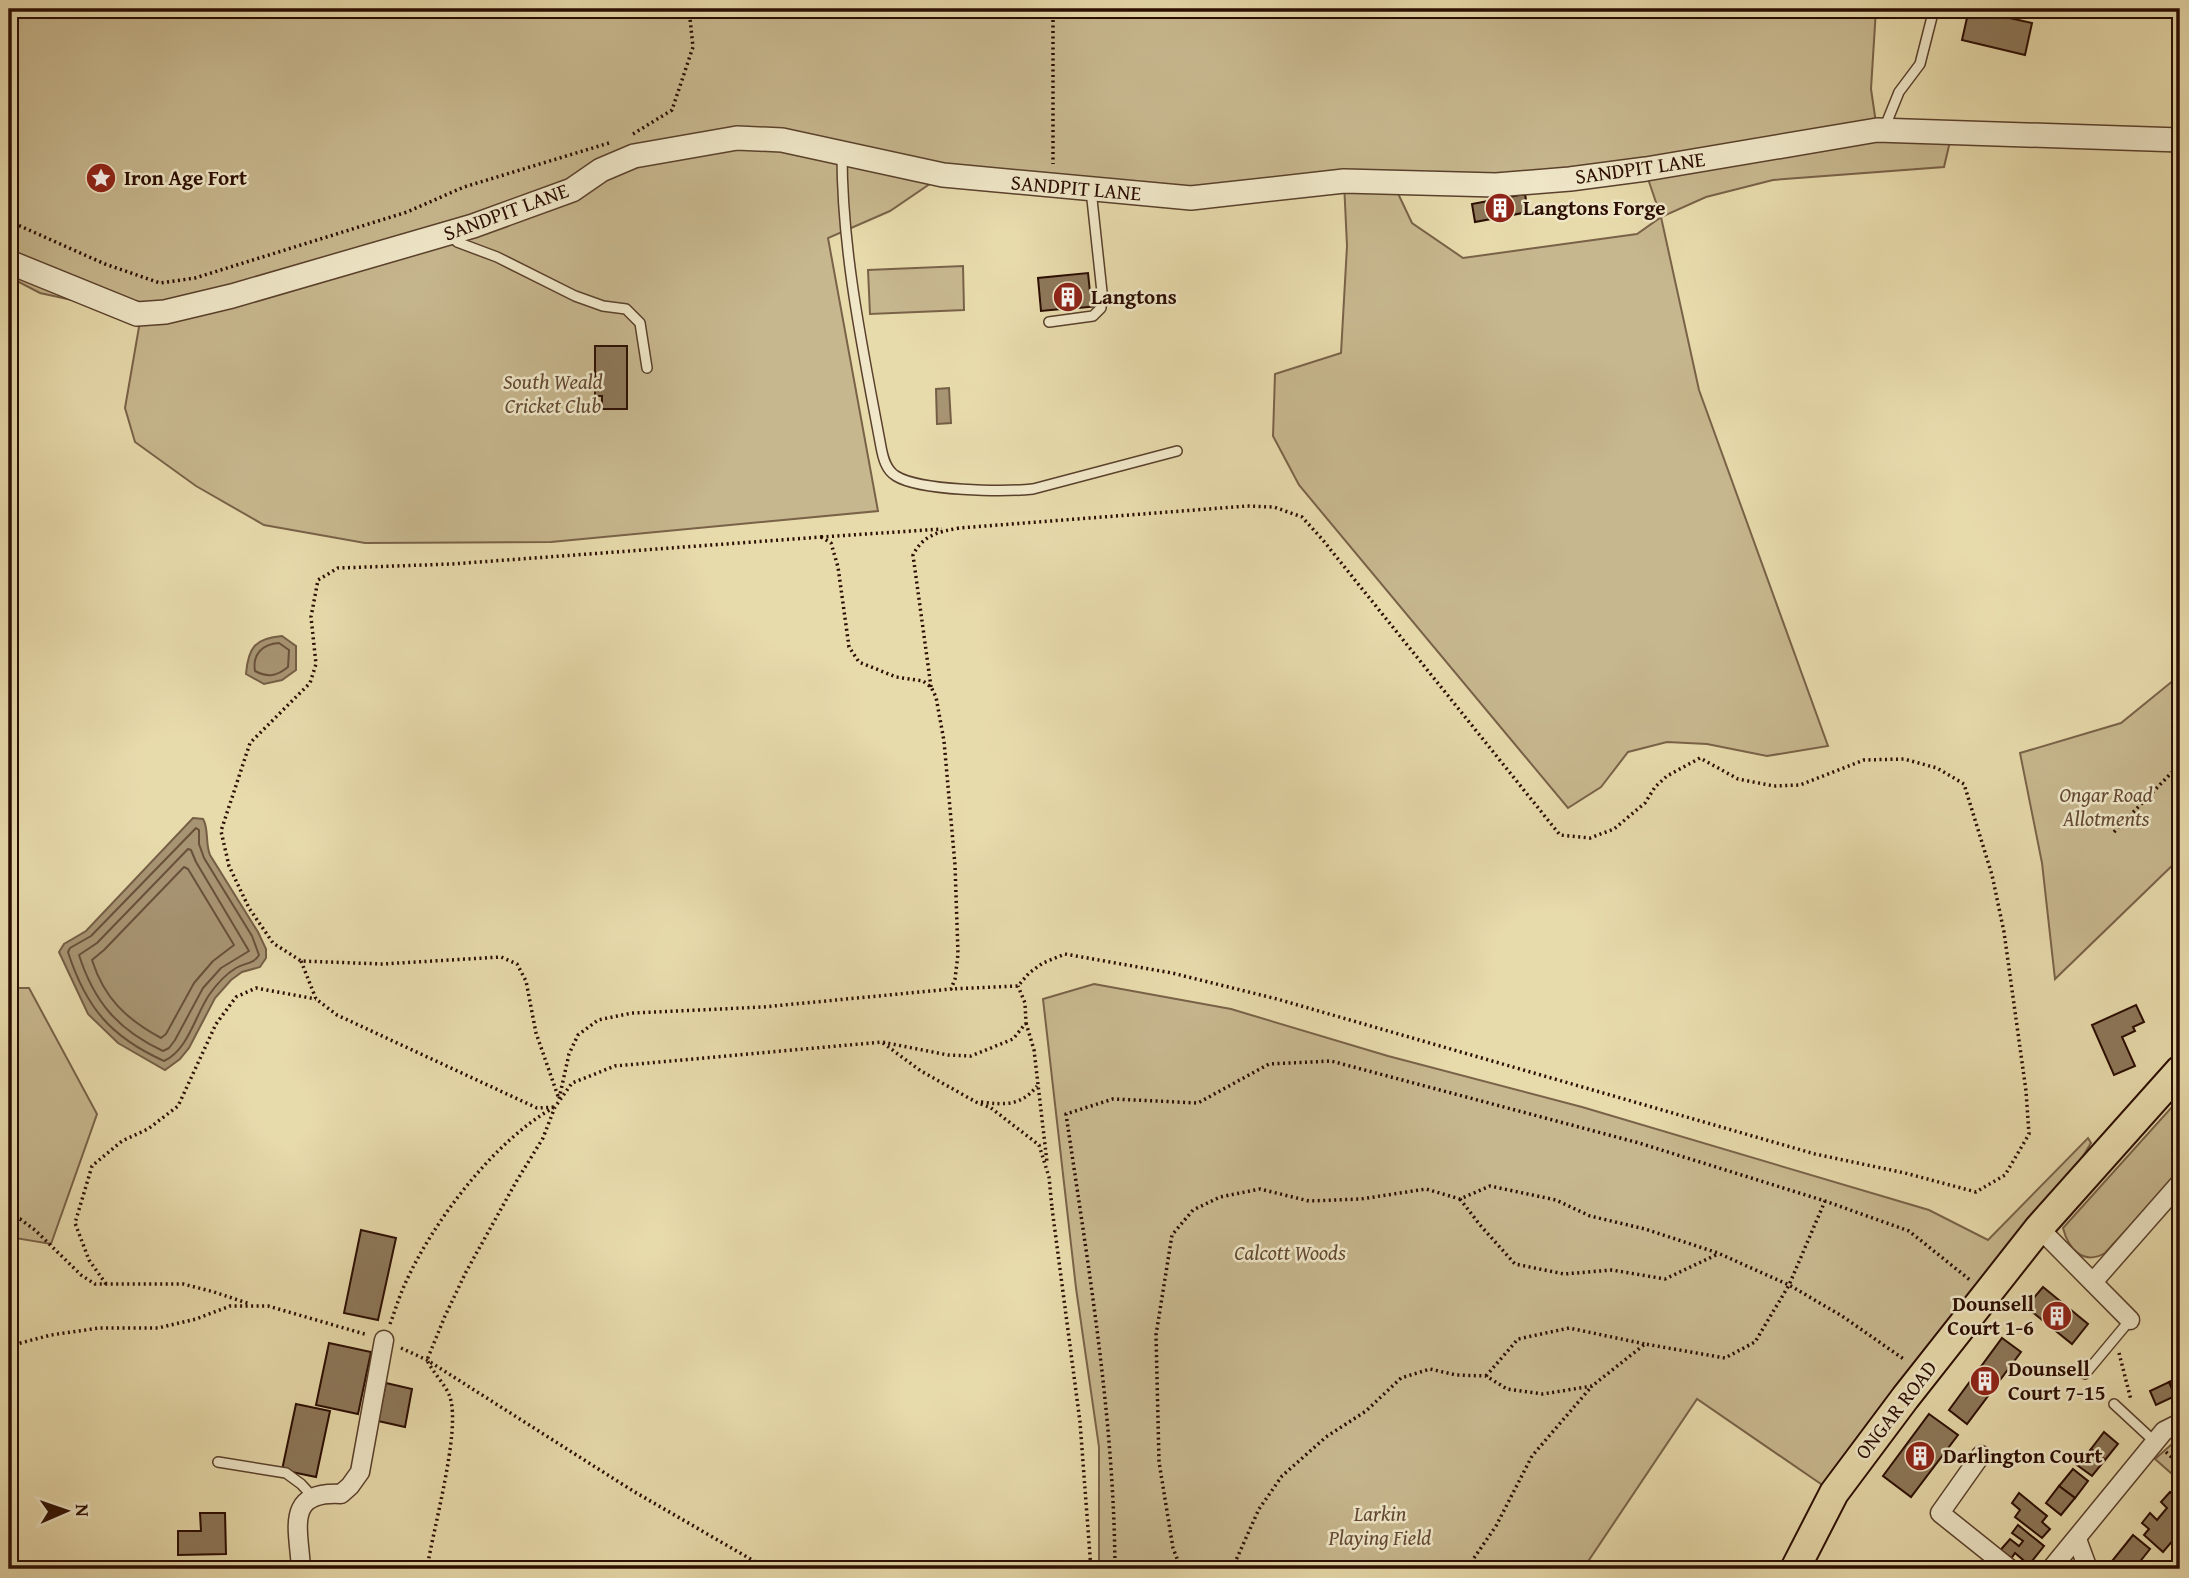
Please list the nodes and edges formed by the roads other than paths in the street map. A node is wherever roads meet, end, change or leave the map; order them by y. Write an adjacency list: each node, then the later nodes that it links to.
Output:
1 (1934, 9): 2 (lane)
2 (1883, 130): 3 (street, SANDPIT LANE); 5 (street, SANDPIT LANE)
3 (2180, 141)
4 (842, 153): 5 (street, SANDPIT LANE); 6 (street, SANDPIT LANE); 10 (lane)
5 (1091, 190): 8 (lane)
6 (453, 233): 7 (street, SANDPIT LANE); 9 (lane)
7 (9, 262)
8 (1049, 322)
9 (647, 368)
10 (1177, 451)
11 (2180, 1070): 13 (main road, ONGAR ROAD)
12 (2180, 1183): 14 (street)
13 (2039, 1228): 14 (street); 25 (main road, ONGAR ROAD)
14 (2093, 1282): 15 (street)
15 (2124, 1327): 17 (lane)
16 (384, 1339): 23 (street)
17 (2085, 1374)
18 (2113, 1404): 20 (lane)
19 (2180, 1423): 20 (street)
20 (2155, 1442): 24 (street)
21 (1981, 1455): 27 (street)
22 (218, 1462): 23 (lane)
23 (313, 1497): 26 (street)
24 (2077, 1539): 28 (street); 29 (street)
25 (1800, 1567)
26 (300, 1569)
27 (2010, 1569)
28 (2051, 1569)
29 (2088, 1569)

